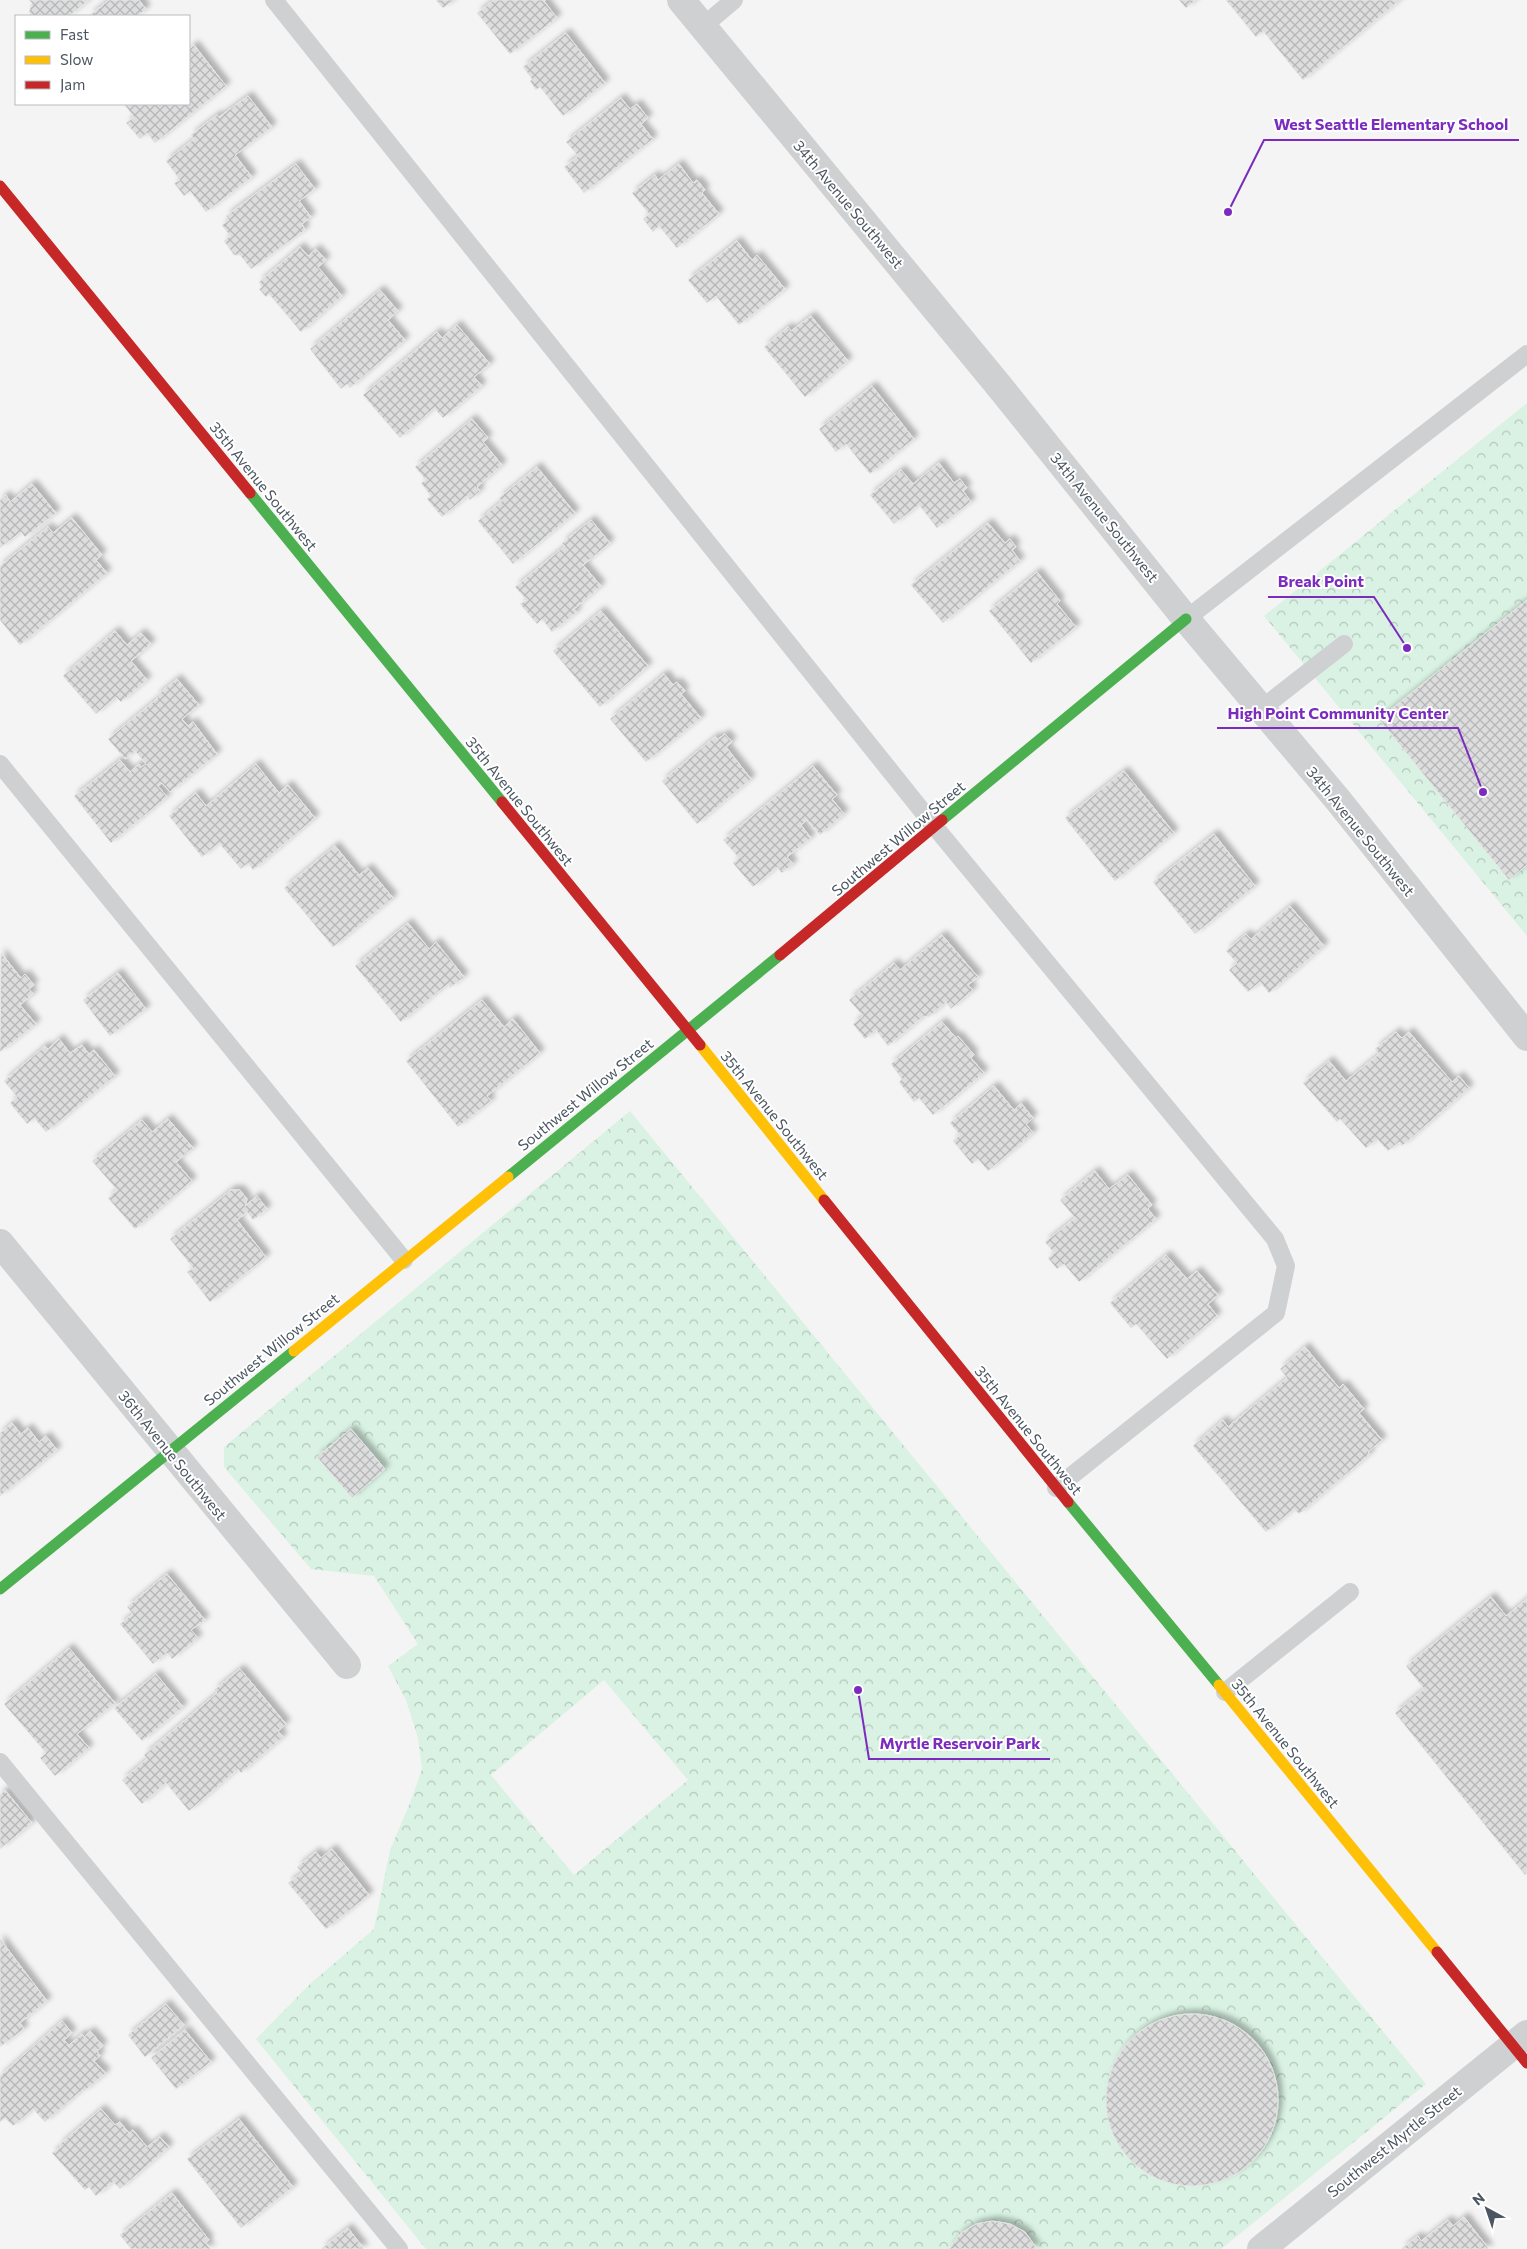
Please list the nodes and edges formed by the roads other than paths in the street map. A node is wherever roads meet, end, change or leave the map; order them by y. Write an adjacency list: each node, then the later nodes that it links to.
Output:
1 (274, 0): 11 (lane)
2 (681, 0): 4 (street, 34th Avenue Southwest)
3 (734, 0): 4 (lane)
4 (702, 27): 7 (street, 34th Avenue Southwest)
5 (0, 186): 12 (main road, 35th Avenue Southwest)
6 (1527, 354): 7 (lane)
7 (1186, 619): 9 (street, 34th Avenue Southwest); 11 (main road, Southwest Willow Street)
8 (1344, 644): 9 (lane)
9 (1261, 709): 13 (street, 34th Avenue Southwest)
10 (0, 764): 15 (lane)
11 (935, 827): 12 (main road, Southwest Willow Street); 17 (lane)
12 (688, 1031): 15 (main road, Southwest Willow Street); 17 (main road, 35th Avenue Southwest)
13 (1527, 1037)
14 (0, 1243): 16 (street, 36th Avenue Southwest)
15 (404, 1260): 16 (main road, Southwest Willow Street)
16 (169, 1451): 18 (main road, Southwest Willow Street); 20 (street, 36th Avenue Southwest)
17 (1056, 1488): 21 (main road, 35th Avenue Southwest)
18 (0, 1589)
19 (1350, 1592): 21 (lane)
20 (346, 1665)
21 (1225, 1692): 23 (main road, 35th Avenue Southwest)
22 (0, 1762): 24 (lane)
23 (1522, 2047): 25 (street, Southwest Myrtle Street)
24 (399, 2249)
25 (1261, 2249)

